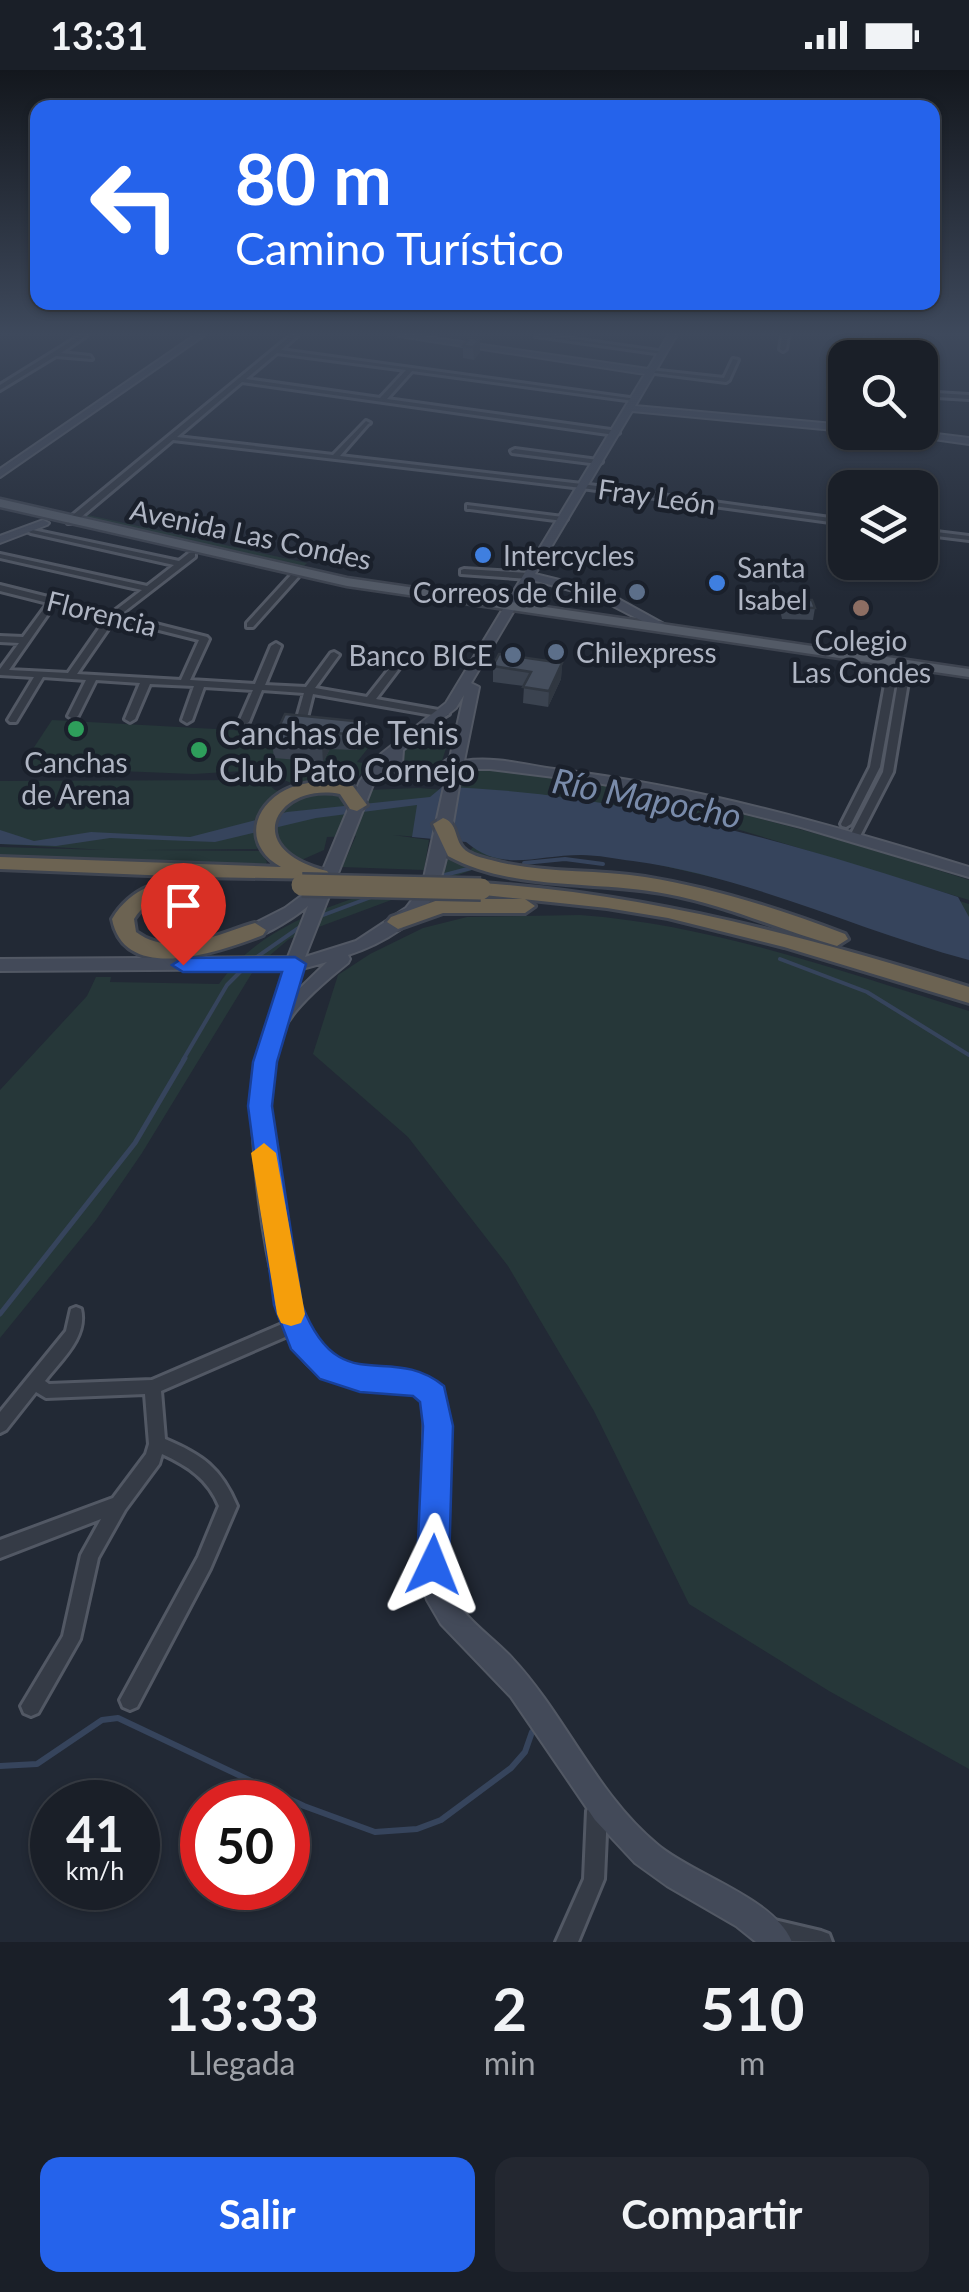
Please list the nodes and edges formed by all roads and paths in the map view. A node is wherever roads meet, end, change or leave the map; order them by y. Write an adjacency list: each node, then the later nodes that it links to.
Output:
1 (73, 423): 13 (main road)
2 (188, 423): 8 (street)
3 (366, 423): 11 (street)
4 (547, 423): 6 (street)
5 (621, 423): 6 (main road)
6 (615, 433): 12 (main road)
7 (938, 437): 9 (main road)
8 (170, 438): 11 (street, Fray León); 19 (street)
9 (969, 440)
10 (515, 452): 12 (street)
11 (334, 458): 14 (street, Fray León)
12 (598, 462): 14 (main road)
13 (0, 474)
14 (582, 486): 18 (main road); 20 (street, Fray León)
15 (0, 503): 19 (main road, Avenida Las Condes)
16 (470, 507): 18 (street)
17 (0, 512): 21 (main road, Avenida Las Condes)
18 (563, 518): 30 (main road)
19 (66, 519): 21 (main road); 26 (main road, Avenida Las Condes)
20 (828, 520)
21 (35, 524): 24 (main road); 27 (main road, Avenida Las Condes)
22 (938, 534): 23 (street)
23 (969, 538)
24 (2, 539)
25 (0, 556): 33 (street)
26 (232, 556): 28 (main road); 35 (main road, Avenida Las Condes)
27 (187, 560): 28 (main road, Avenida Las Condes); 33 (street)
28 (212, 560): 31 (main road, Avenida Las Condes)
29 (464, 572): 30 (street)
30 (529, 576): 35 (main road); 38 (main road)
31 (294, 577): 35 (main road, Avenida Las Condes); 37 (street)
32 (0, 588): 34 (street, Florencia)
33 (149, 588): 36 (street)
34 (52, 601): 36 (street, Florencia); 41 (street)
35 (514, 612): 38 (main road, Avenida Las Condes); 42 (main road, Avenida Las Condes); 60 (main road); 67 (main road)
36 (113, 616): 50 (street); 53 (street, Florencia)
37 (250, 625)
38 (667, 628): 40 (main road, Avenida Las Condes)
39 (0, 639): 41 (street)
40 (736, 639): 42 (main road); 49 (main road, Avenida Las Condes)
41 (24, 640): 47 (street)
42 (718, 644): 46 (main road, Avenida Las Condes)
43 (276, 646): 55 (street)
44 (334, 656): 56 (street)
45 (396, 666): 57 (street)
46 (899, 669): 49 (main road, Avenida Las Condes); 58 (street); 59 (street)
47 (2, 672): 48 (street)
48 (39, 676): 50 (street); 64 (street)
49 (969, 676)
50 (70, 677): 51 (street)
51 (92, 678): 52 (street); 61 (street)
52 (146, 681): 53 (street); 63 (street)
53 (184, 683): 54 (street)
54 (200, 684): 55 (street); 65 (street)
55 (255, 687): 56 (street); 66 (street)
56 (309, 690): 57 (street); 62 (street)
57 (369, 701): 60 (street)
58 (886, 708): 59 (street); 70 (street)
59 (899, 710): 71 (street)
60 (444, 714): 67 (main road); 68 (main road)
61 (73, 716)
62 (302, 718)
63 (130, 719)
64 (13, 720)
65 (186, 720)
66 (244, 722)
67 (462, 724): 72 (main road)
68 (413, 738): 69 (main road); 72 (main road)
69 (396, 749): 72 (main road); 74 (main road)
70 (878, 755): 71 (street); 73 (street)
71 (891, 758): 75 (street)
72 (455, 762): 76 (main road); 77 (main road)
73 (863, 795): 75 (street); 77 (street)
74 (360, 796): 83 (main road); 83 (highway)
75 (878, 798): 77 (street)
76 (443, 824): 84 (main road); 87 (highway)
77 (854, 830): 79 (main road); 81 (main road)
78 (0, 862): 83 (highway)
79 (969, 863)
80 (0, 870): 82 (highway)
81 (969, 872)
82 (212, 882): 83 (highway); 85 (highway)
83 (314, 883): 85 (main road); 87 (highway, bridge); 88 (main road)
84 (398, 922): 86 (main road); 87 (highway)
85 (255, 930): 90 (main road)
86 (362, 945): 88 (main road); 95 (main road)
87 (833, 945): 92 (highway); 94 (highway)
88 (295, 964): 91 (main road); 93 (main road)
89 (0, 965): 90 (main road)
90 (159, 965): 91 (main road)
91 (267, 967): 93 (main road)
92 (969, 981)
93 (289, 985): 95 (main road)
94 (969, 995)
95 (278, 1027): 97 (main road)
96 (76, 1314): 98 (street)
97 (294, 1326): 99 (street); 106 (main road)
98 (34, 1382): 99 (street); 100 (street)
99 (153, 1387): 101 (street)
100 (0, 1425)
101 (158, 1444): 102 (street); 104 (street)
102 (118, 1504): 103 (street); 105 (street)
103 (0, 1550)
104 (130, 1700)
105 (31, 1706)
106 (611, 1833): 107 (main road); 108 (street)
107 (771, 1935): 109 (street)
108 (568, 1942)
109 (821, 1942)

